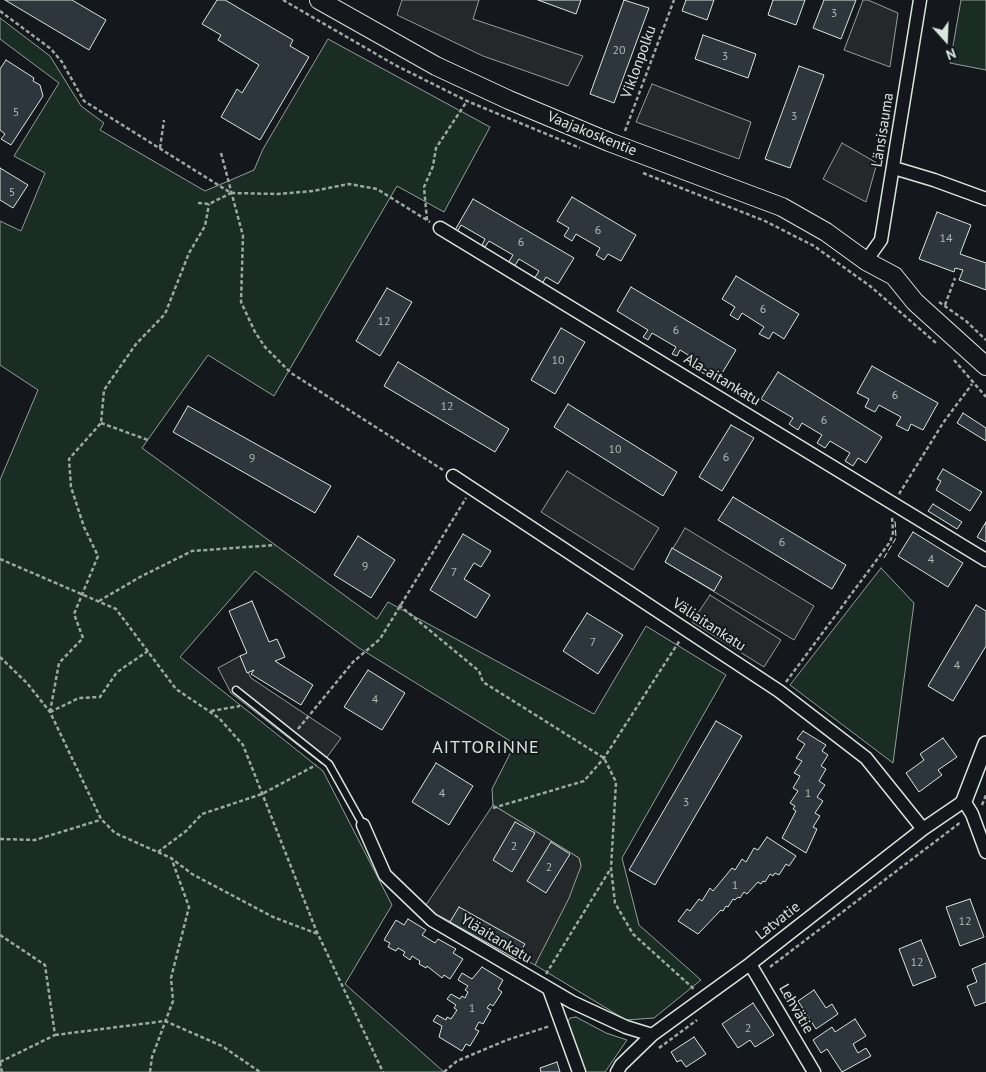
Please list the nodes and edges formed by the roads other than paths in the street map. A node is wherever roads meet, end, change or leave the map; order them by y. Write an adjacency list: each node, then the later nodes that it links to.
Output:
1 (319, 0): 6 (main road, Vaajakoskentie)
2 (920, 0): 3 (street, Länsisauma)
3 (894, 168): 4 (street); 6 (street, Länsisauma)
4 (986, 199)
5 (440, 228): 9 (street, Ala-aitankatu)
6 (866, 261): 7 (main road, Vaajakoskentie)
7 (986, 366)
8 (453, 476): 14 (street, Väliaitankatu)
9 (986, 560)
10 (236, 690): 13 (lane)
11 (986, 744): 12 (street)
12 (968, 808): 14 (street, Latvatie); 15 (street)
13 (362, 825): 17 (street, Yläaitankatu)
14 (923, 829): 16 (street, Latvatie)
15 (986, 852)
16 (750, 964): 18 (street, Latvatie); 21 (street, Lehvätie)
17 (545, 986): 18 (street, Yläaitankatu); 19 (street)
18 (652, 1035): 20 (street, Latvatie)
19 (579, 1072)
20 (617, 1072)
21 (814, 1072)

